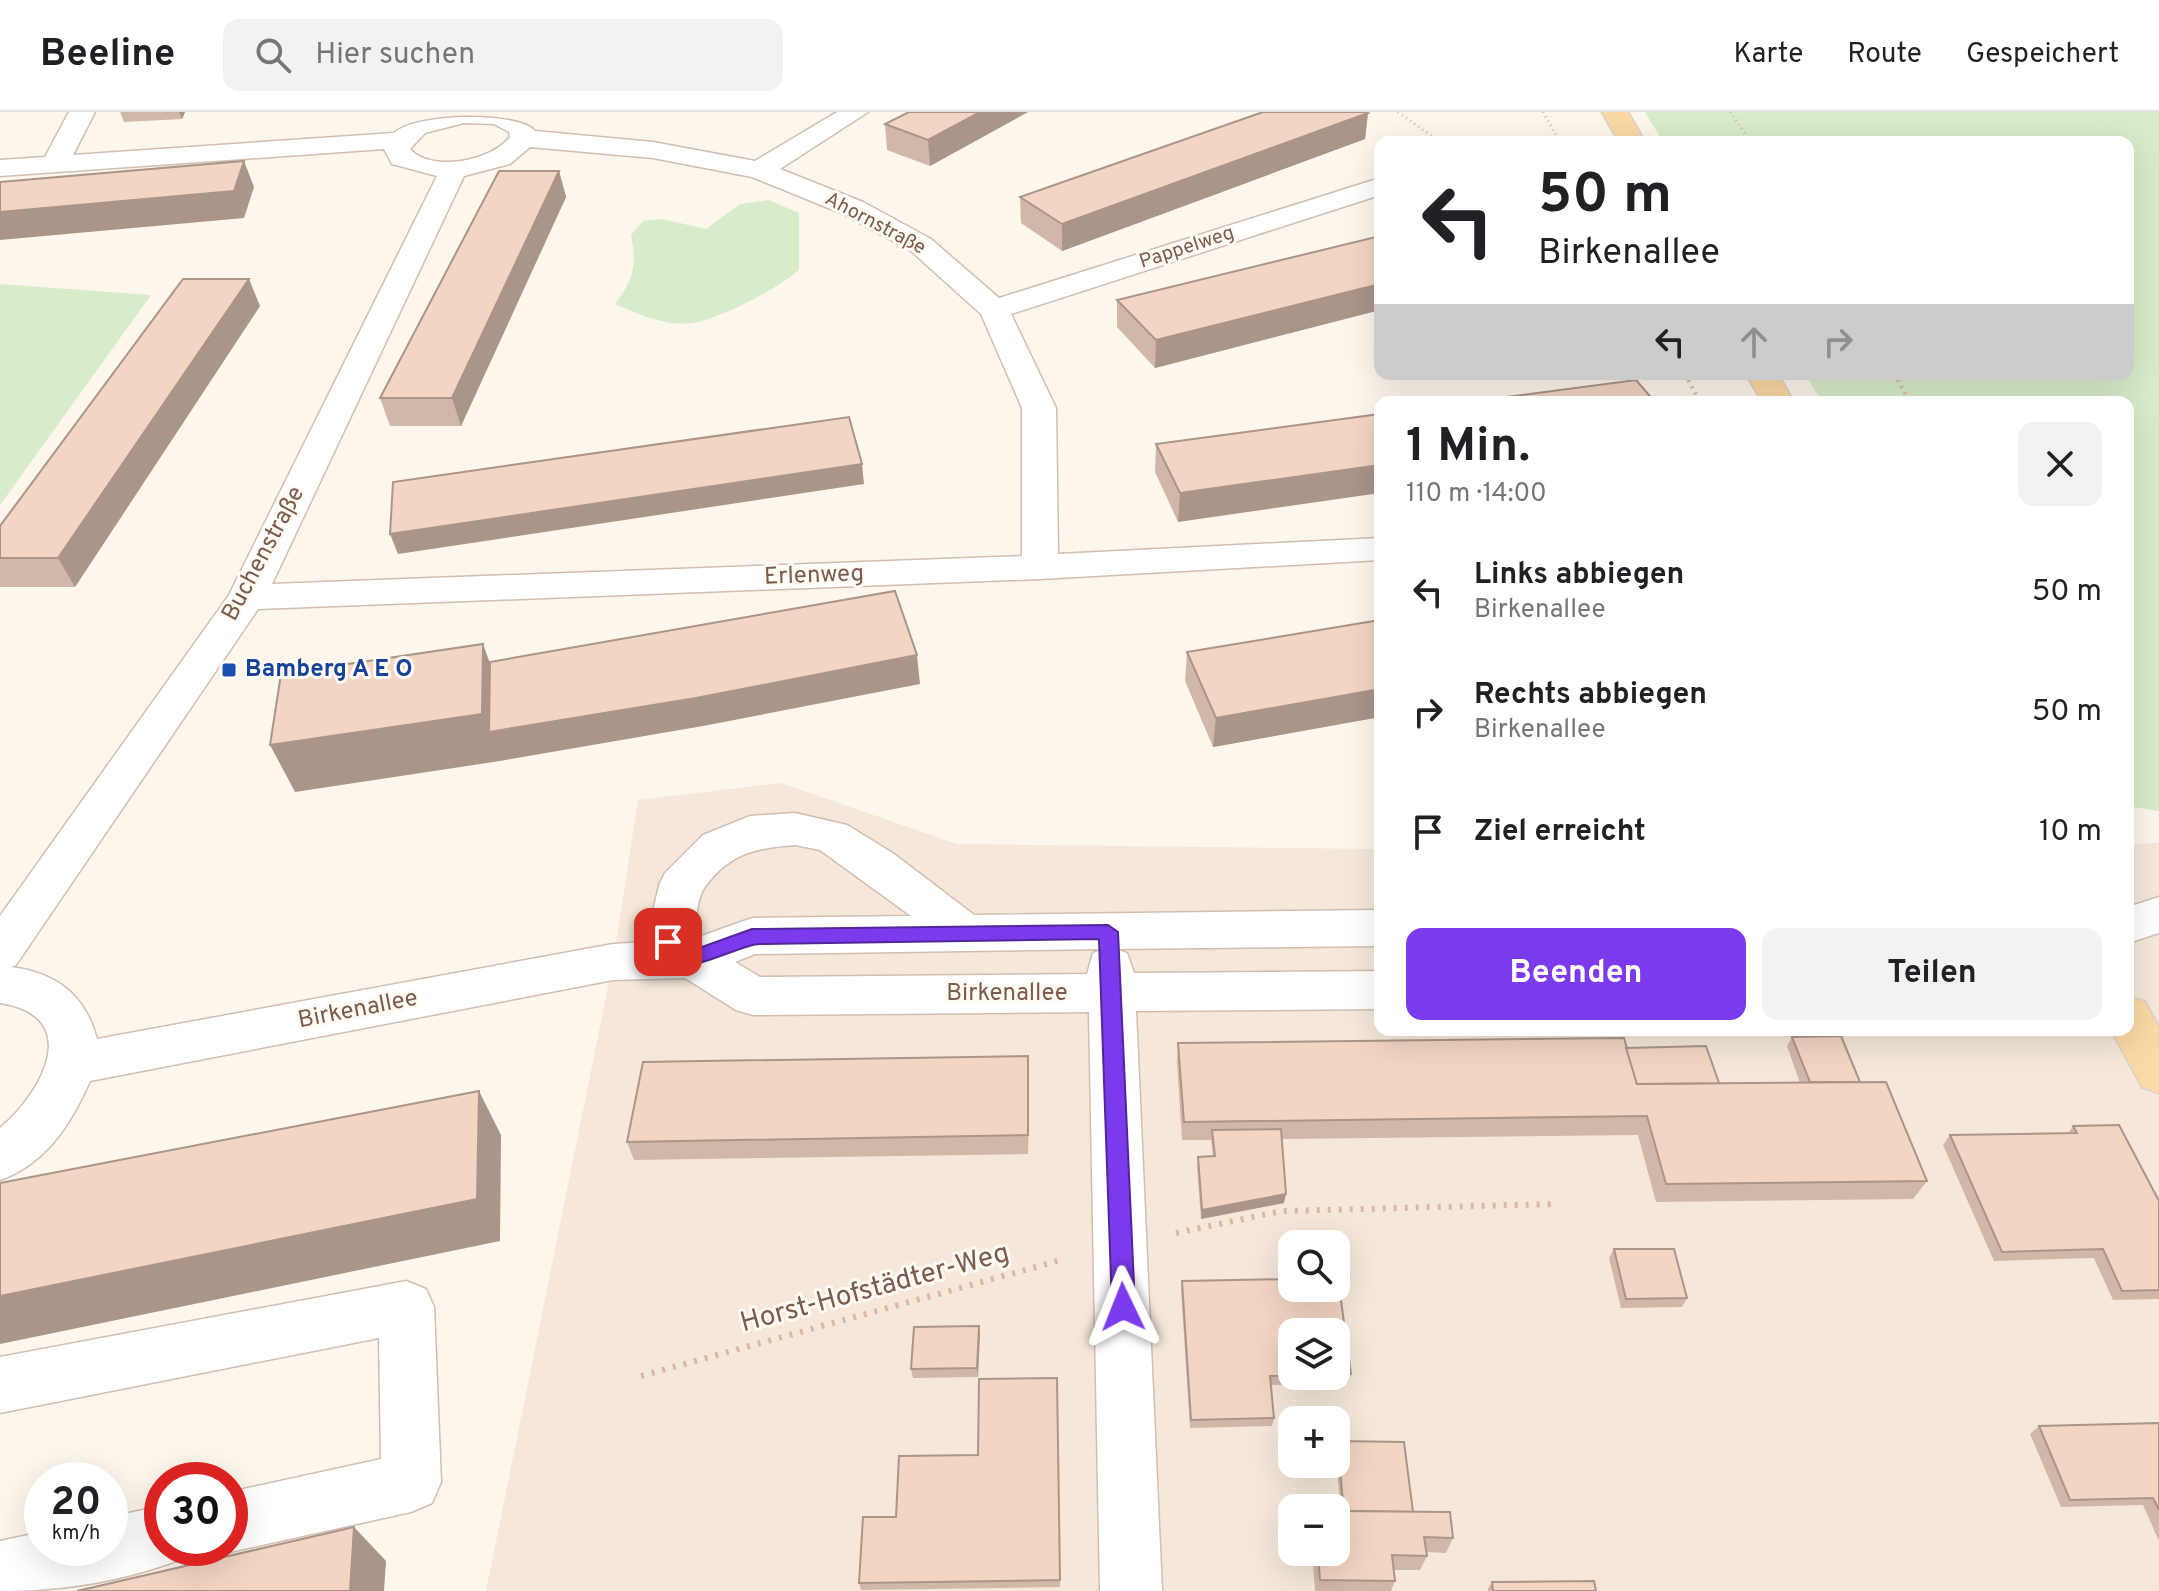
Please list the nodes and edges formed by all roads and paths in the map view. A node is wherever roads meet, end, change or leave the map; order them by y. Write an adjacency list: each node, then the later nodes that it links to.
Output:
1 (82, 112): 14 (street)
2 (855, 112): 17 (street)
3 (1398, 112): 8 (path)
4 (1543, 112): 9 (path)
5 (1615, 112): 10 (main road)
6 (1730, 112): 11 (path)
7 (486, 113): 12 (street); 13 (street)
8 (1432, 136)
9 (1557, 136)
10 (1629, 136)
11 (1747, 136)
12 (523, 138): 16 (street); 17 (street, Ahornstraße)
13 (401, 140): 14 (street); 16 (street)
14 (55, 163): 15 (street)
15 (0, 168)
16 (454, 169): 22 (street, Buchenstraße)
17 (759, 170): 19 (street, Ahornstraße)
18 (1374, 188): 19 (street, Pappelweg)
19 (994, 310): 21 (street, Ahornstraße)
20 (1374, 549): 21 (street, Erlenweg)
21 (1040, 567): 22 (street, Erlenweg)
22 (247, 597): 28 (street, Buchenstraße)
23 (2159, 915): 24 (street)
24 (2134, 923)
25 (1374, 928): 27 (street, Birkenallee)
26 (963, 932): 27 (street, Birkenallee); 29 (street, Birkenallee); 29 (street)
27 (1108, 932): 32 (street)
28 (0, 952)
29 (679, 958): 32 (street, Birkenallee); 34 (street, Birkenallee)
30 (0, 984): 34 (street)
31 (1374, 990): 32 (street, Birkenallee)
32 (1111, 993): 38 (street)
33 (2134, 1027): 35 (main road)
34 (73, 1064): 36 (street)
35 (2159, 1072)
36 (0, 1158)
37 (1556, 1204): 38 (path, Horst-Hofstädter-Weg)
38 (1121, 1244): 39 (path, Horst-Hofstädter-Weg); 44 (street)
39 (641, 1376)
40 (0, 1385): 41 (street)
41 (248, 1518)
42 (28, 1566): 43 (street)
43 (0, 1572)
44 (1131, 1591)

